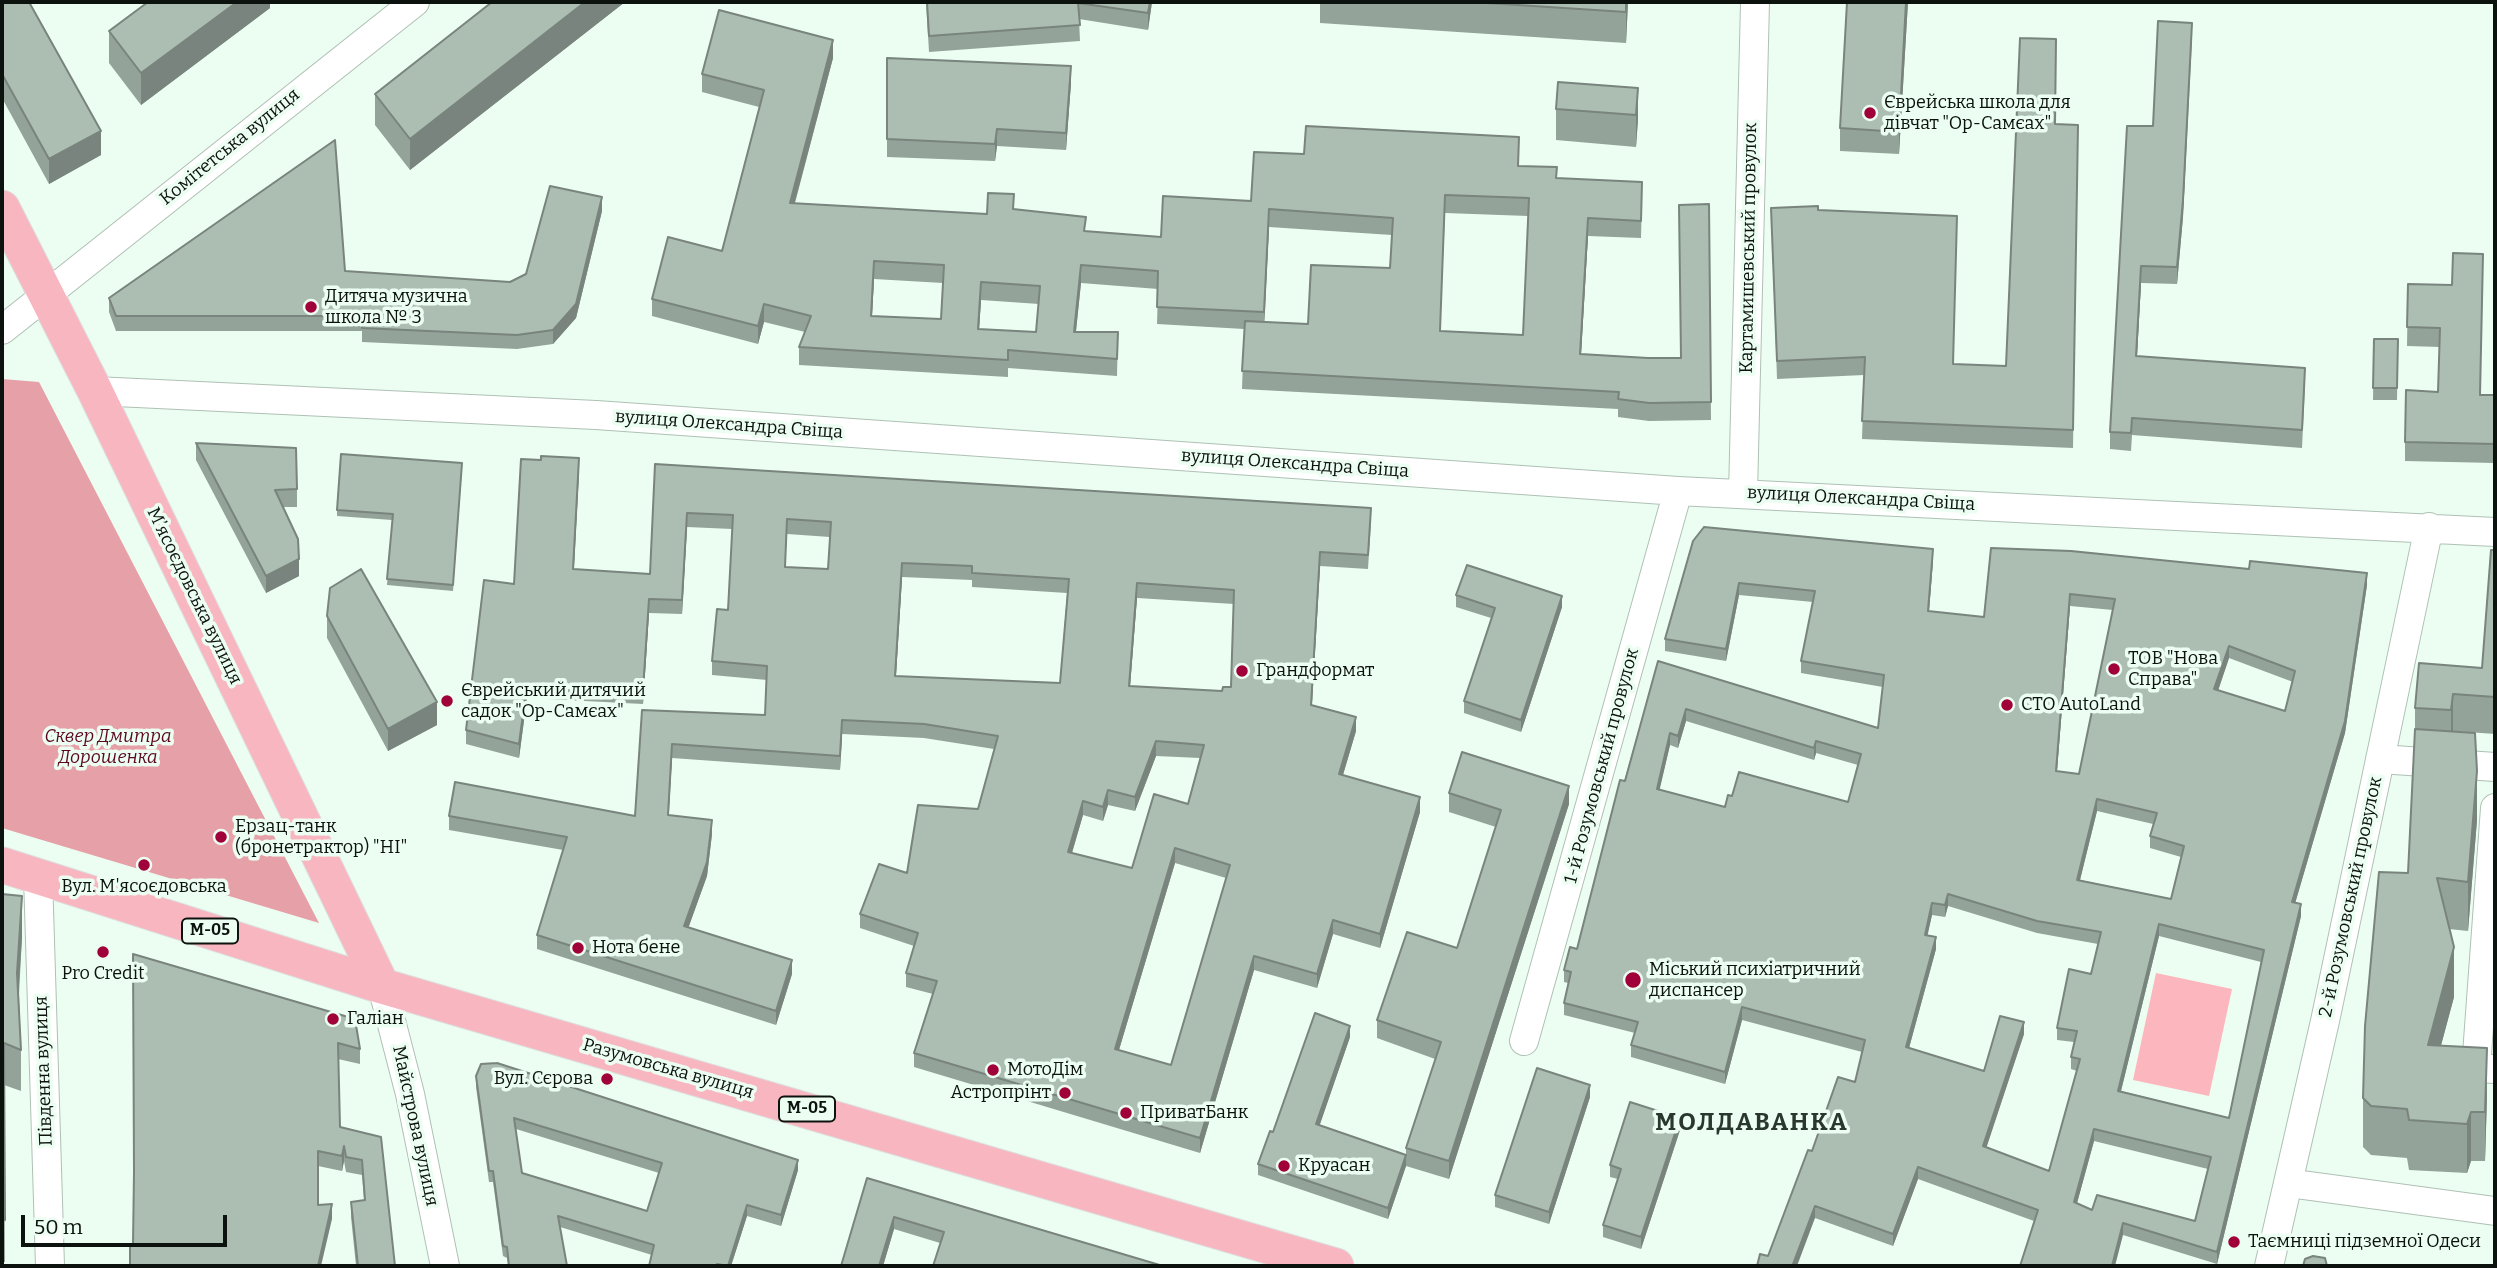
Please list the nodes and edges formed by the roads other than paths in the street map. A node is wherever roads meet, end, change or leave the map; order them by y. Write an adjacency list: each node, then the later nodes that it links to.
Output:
1 (415, 2): 4 (street, Комітетська вулиця)
2 (1755, 2): 8 (street, Картамишевський провулок)
3 (2, 208): 4 (main road, Мʼясоєдовська вулиця)
4 (47, 293): 5 (street); 6 (main road, Мʼясоєдовська вулиця)
5 (2, 330)
6 (95, 391): 7 (street, вулиця Олександра Свіща); 16 (main road, Мʼясоєдовська вулиця)
7 (1678, 491): 8 (street, вулиця Олександра Свіща); 17 (street, 1-й Розумовський провулок)
8 (1743, 494): 9 (street, вулиця Олександра Свіща)
9 (2429, 527): 10 (street, вулиця Олександра Свіща); 11 (street, 2-й Розумовський провулок)
10 (2495, 533)
11 (2380, 759): 12 (street); 19 (street, 2-й Розумовський провулок)
12 (2495, 767)
13 (2495, 808): 18 (street)
14 (2, 865): 15 (main road, Разумовська вулиця / М-05)
15 (38, 876): 16 (main road, Разумовська вулиця / М-05); 21 (street, Південна вулиця)
16 (382, 986): 22 (street, Майстрова вулиця); 23 (main road, Разумовська вулиця / М-05)
17 (1524, 1041)
18 (2495, 1069)
19 (2288, 1183): 20 (street); 24 (street, 2-й Розумовський провулок)
20 (2495, 1211)
21 (50, 1266)
22 (445, 1266)
23 (1336, 1266)
24 (2269, 1266)

